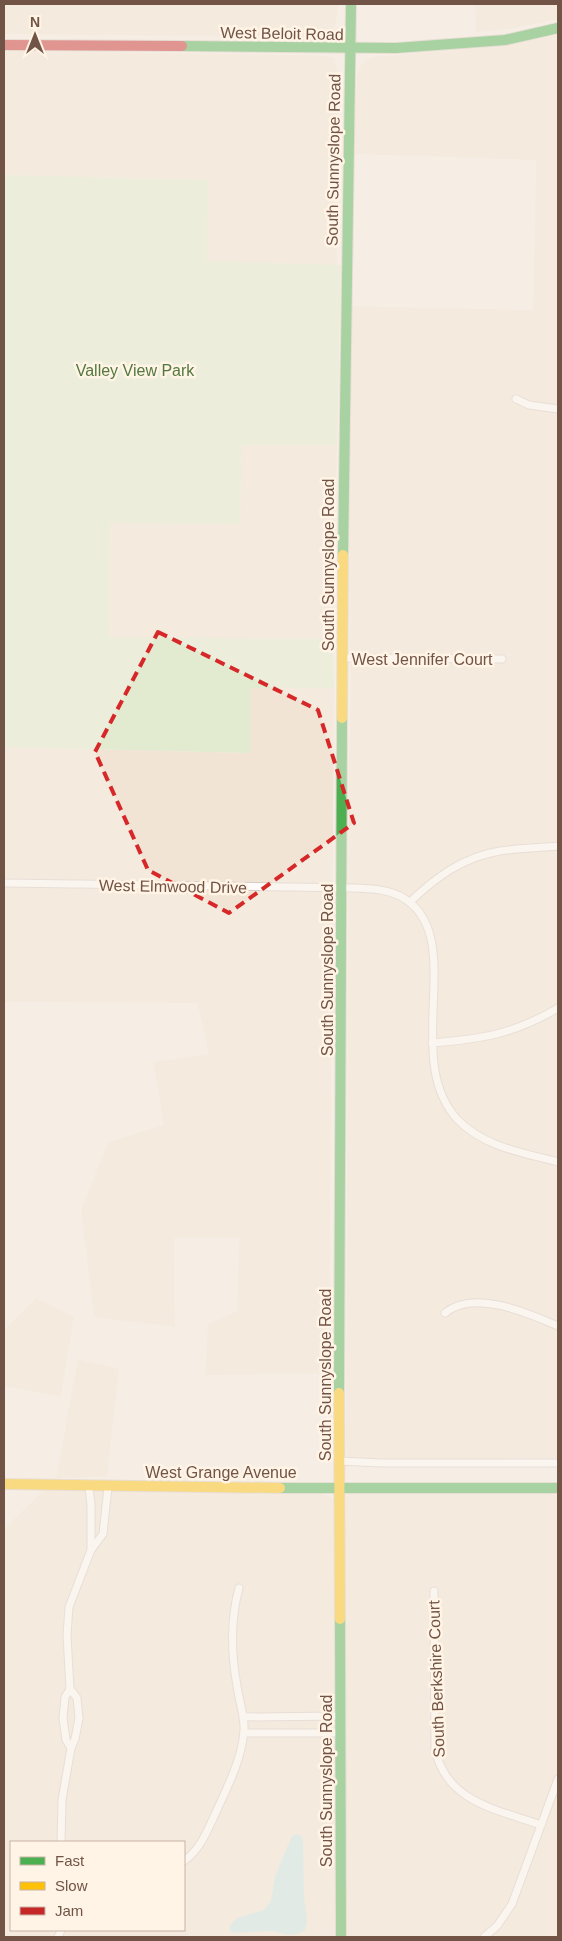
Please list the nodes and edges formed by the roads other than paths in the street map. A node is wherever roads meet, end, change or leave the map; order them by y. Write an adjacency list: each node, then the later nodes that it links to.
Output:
1 (350, 4): 4 (street, South Sunnyslope Road)
2 (558, 28): 4 (street, West Beloit Road)
3 (4, 45): 4 (street, West Beloit Road)
4 (350, 48): 7 (street, South Sunnyslope Road)
5 (516, 399): 6 (street)
6 (558, 409)
7 (342, 658): 8 (street, West Jennifer Court); 11 (street, South Sunnyslope Road)
8 (502, 659)
9 (558, 846): 12 (street)
10 (4, 883): 11 (street, West Elmwood Drive)
11 (342, 888): 12 (street, West Elmwood Drive); 18 (street, South Sunnyslope Road)
12 (410, 902): 14 (street)
13 (558, 1008): 14 (street)
14 (432, 1043): 15 (street)
15 (558, 1162)
16 (445, 1313): 17 (street)
17 (558, 1326)
18 (340, 1462): 19 (street); 23 (street, South Sunnyslope Road)
19 (558, 1463)
20 (4, 1484): 21 (street, West Grange Avenue)
21 (89, 1486): 22 (street, West Grange Avenue); 25 (street)
22 (108, 1487): 23 (street, West Grange Avenue); 25 (street)
23 (339, 1488): 24 (street, West Grange Avenue); 29 (street, South Sunnyslope Road)
24 (558, 1488)
25 (91, 1550): 28 (street)
26 (239, 1588): 30 (street)
27 (434, 1591): 35 (street, South Berkshire Court)
28 (70, 1689): 33 (street); 33 (street)
29 (341, 1716): 30 (street); 32 (street, South Sunnyslope Road)
30 (243, 1717): 31 (street)
31 (244, 1732): 32 (street); 37 (street)
32 (340, 1733): 38 (street, South Sunnyslope Road)
33 (71, 1748): 36 (street)
34 (558, 1779): 35 (street)
35 (541, 1825): 39 (street)
36 (61, 1841)
37 (185, 1859)
38 (342, 1937)
39 (484, 1937)

